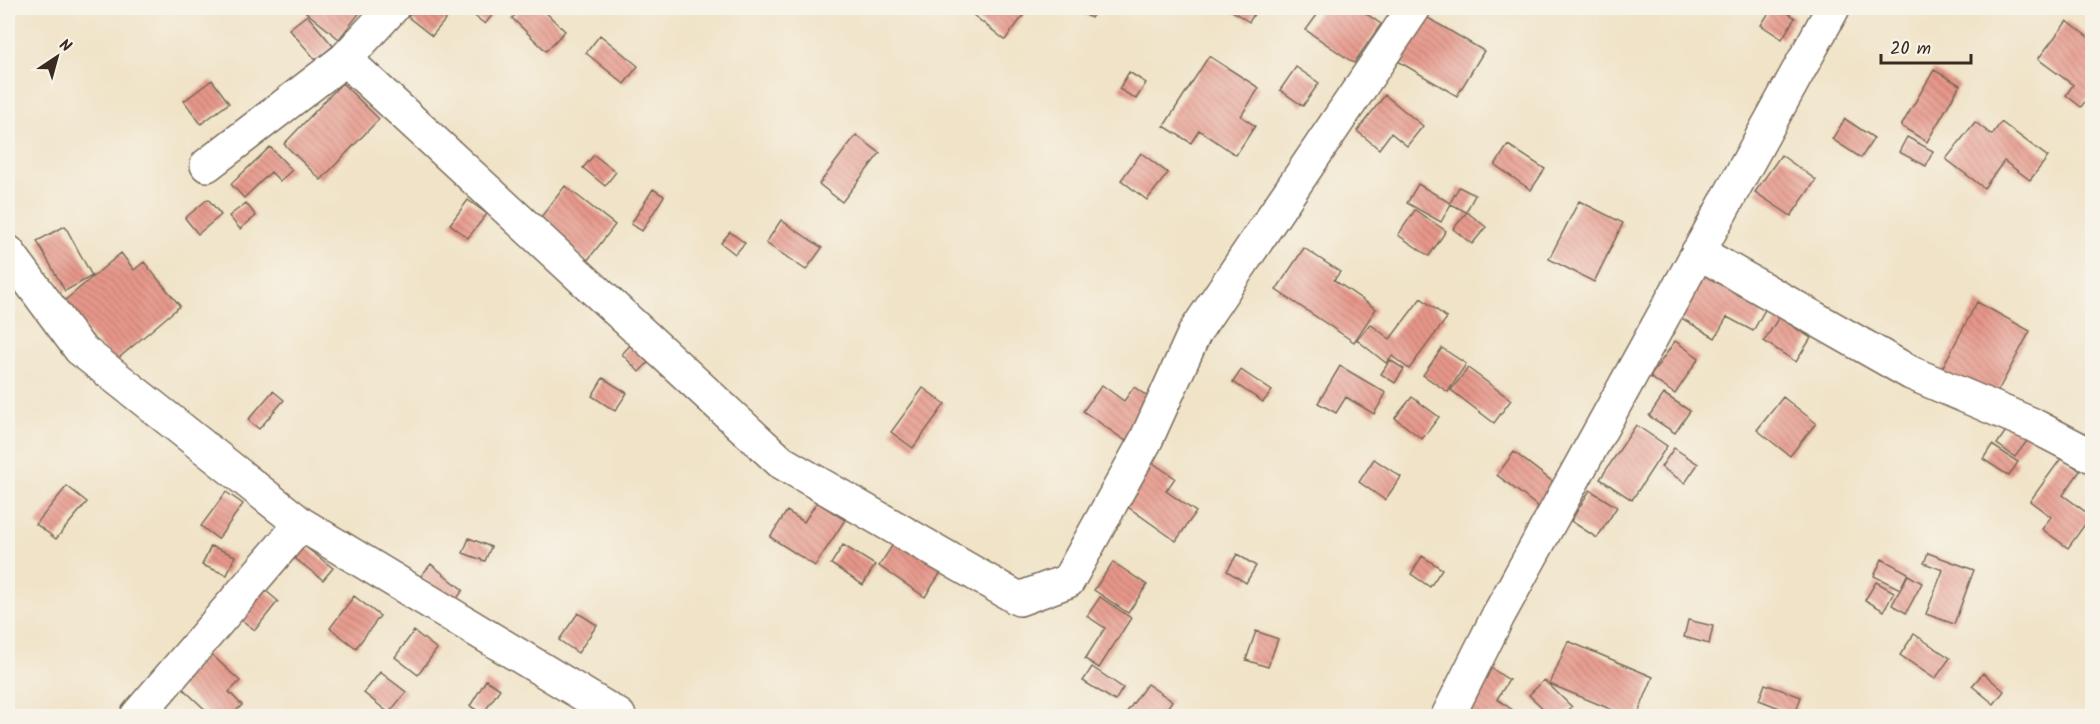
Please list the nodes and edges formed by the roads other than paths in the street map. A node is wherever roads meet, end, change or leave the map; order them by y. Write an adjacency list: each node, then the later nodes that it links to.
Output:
1 (392, 8): 4 (street)
2 (1414, 8): 4 (street)
3 (1833, 8): 7 (street)
4 (345, 59): 5 (street)
5 (207, 165)
6 (8, 252): 9 (street)
7 (1698, 252): 8 (street); 12 (street)
8 (2092, 456)
9 (301, 524): 10 (street); 11 (street)
10 (137, 717)
11 (619, 717)
12 (1448, 717)

